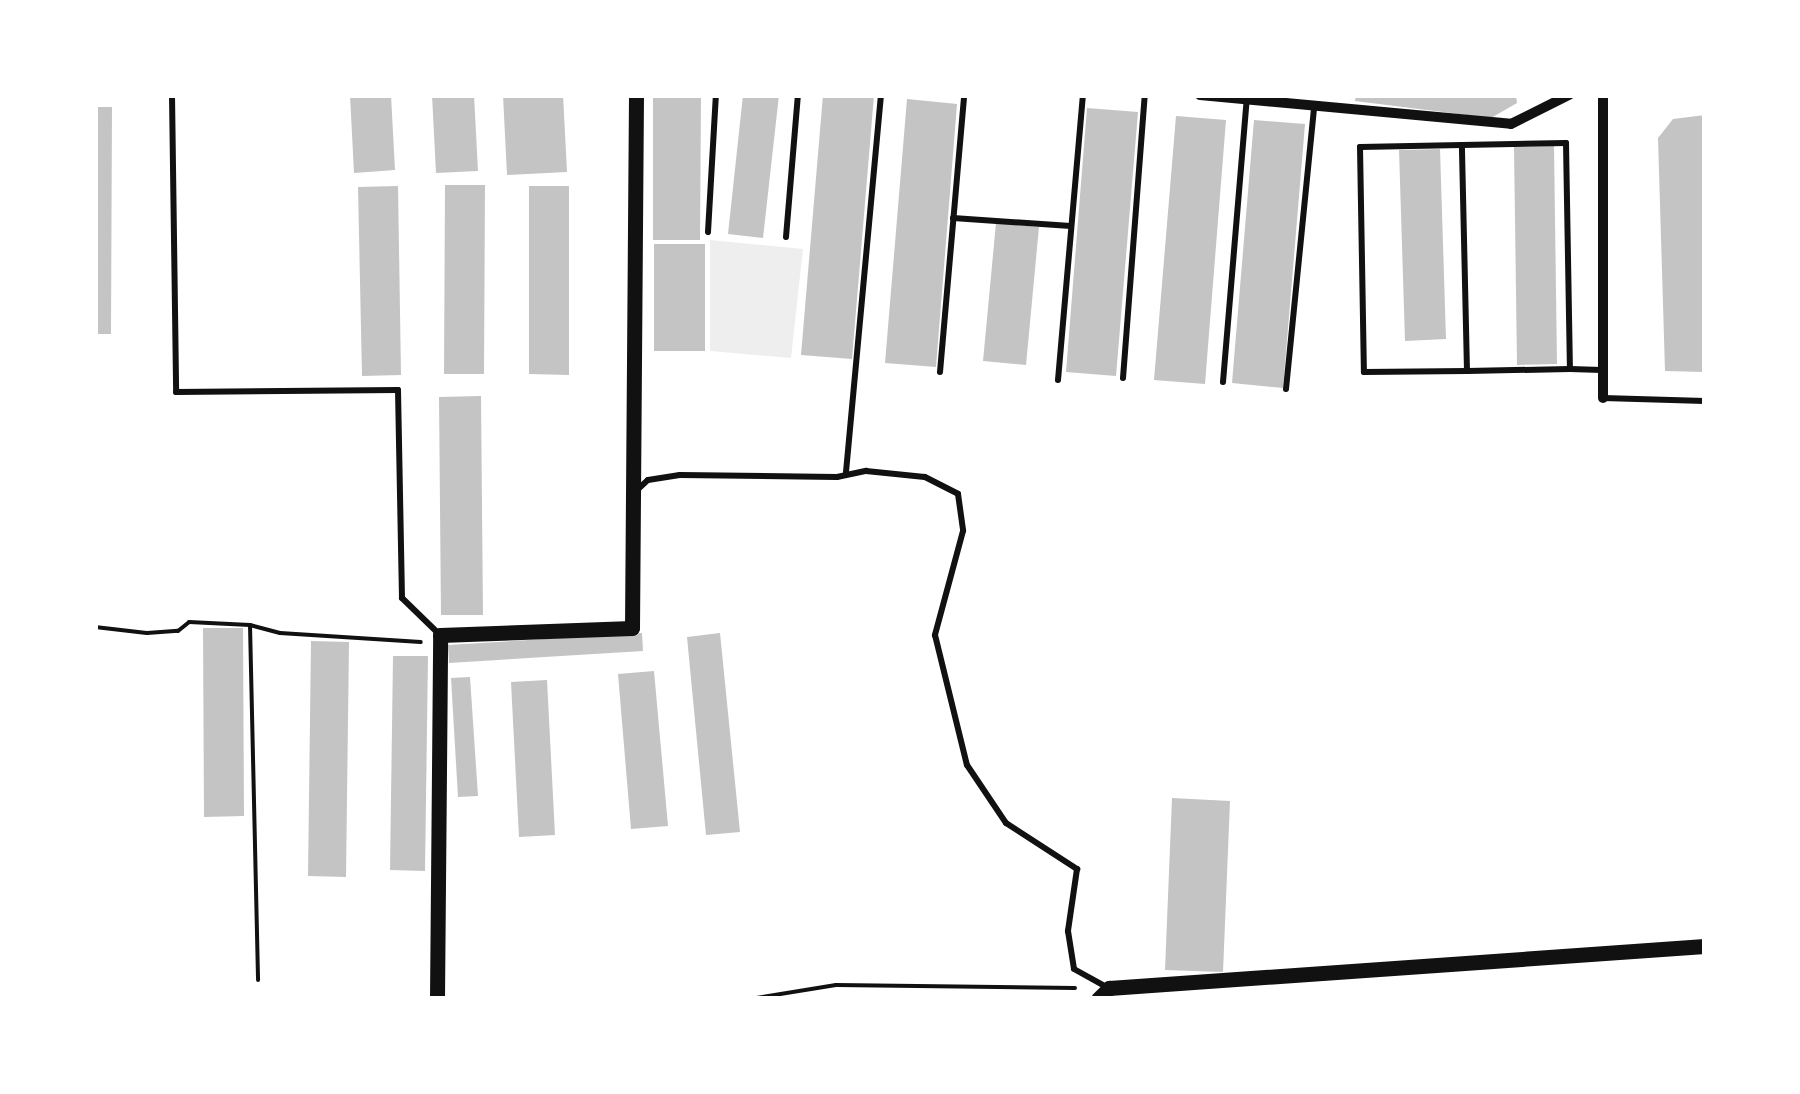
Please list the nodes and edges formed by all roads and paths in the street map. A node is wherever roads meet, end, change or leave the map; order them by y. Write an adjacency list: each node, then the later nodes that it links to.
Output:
1 (172, 95): 33 (lane)
2 (636, 95): 30 (street)
3 (716, 95): 17 (lane)
4 (798, 95): 18 (lane)
5 (880, 95): 29 (lane)
6 (964, 95): 15 (lane)
7 (1082, 95): 16 (lane)
8 (1144, 95): 23 (lane)
9 (1200, 95): 12 (street)
10 (1569, 95): 13 (street)
11 (1603, 95): 20 (street)
12 (1246, 99): 13 (street); 25 (lane)
13 (1314, 104): 26 (lane)
14 (1462, 146): 19 (lane); 21 (lane); 21 (lane)
15 (953, 218): 16 (lane); 22 (lane)
16 (1072, 226): 24 (lane)
17 (708, 232)
18 (786, 237)
19 (1570, 369): 20 (lane); 21 (lane)
20 (1603, 370): 27 (street)
21 (1467, 371)
22 (940, 372)
23 (1123, 378)
24 (1058, 380)
25 (1223, 382)
26 (1286, 388)
27 (1603, 398): 28 (lane)
28 (1705, 401)
29 (846, 472): 30 (lane); 36 (lane)
30 (636, 491): 33 (street)
31 (250, 625): 32 (path); 33 (path); 35 (path)
32 (95, 627)
33 (440, 636): 37 (street)
34 (1705, 946): 36 (street)
35 (258, 980)
36 (1104, 994): 38 (path)
37 (437, 999)
38 (750, 999)

